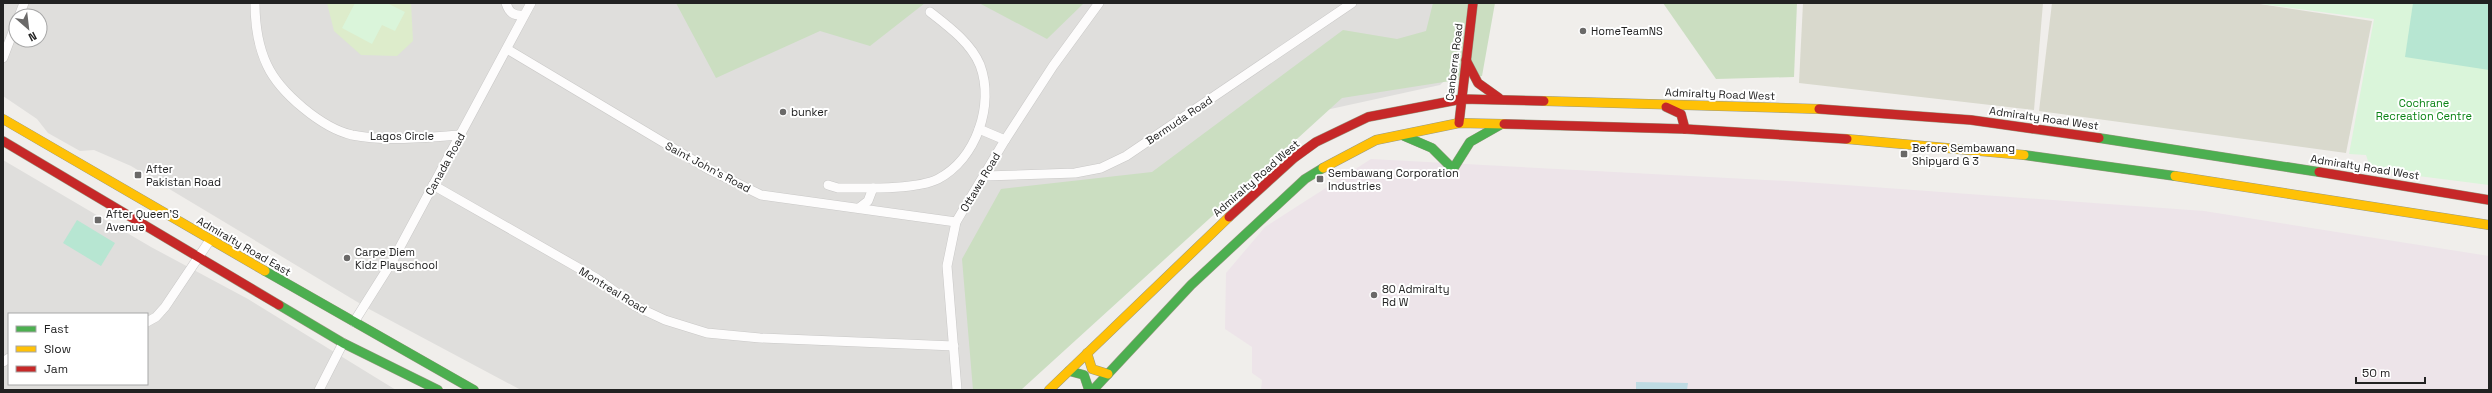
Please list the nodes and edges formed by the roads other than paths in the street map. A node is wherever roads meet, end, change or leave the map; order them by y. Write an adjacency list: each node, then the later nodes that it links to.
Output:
1 (255, 3): 22 (street, Lagos Circle)
2 (506, 3): 8 (street)
3 (531, 3): 8 (street, Canada Road)
4 (1099, 3): 23 (street, Ottawa Road)
5 (1352, 3): 25 (street, Bermuda Road)
6 (1473, 3): 12 (main road, Canberra Road)
7 (930, 12): 19 (street)
8 (524, 14): 10 (street, Canada Road)
9 (8, 45): 11 (street)
10 (507, 49): 22 (street, Canada Road); 30 (street, Saint John's Road)
11 (3, 58)
12 (1466, 60): 13 (main road, Canberra Road); 14 (main road)
13 (1462, 99): 14 (main road, Admiralty Road West); 17 (main road, Canberra Road); 36 (main road, Admiralty Road West)
14 (1503, 100): 15 (main road, Admiralty Road West)
15 (1651, 104): 20 (main road); 29 (main road, Admiralty Road West)
16 (3, 119): 33 (main road, Admiralty Road East)
17 (1459, 123): 18 (main road); 21 (main road)
18 (1503, 124): 20 (main road); 21 (main road)
19 (979, 129): 23 (street); 28 (street)
20 (1685, 130): 32 (main road)
21 (1400, 135): 35 (main road)
22 (461, 136): 26 (street, Canada Road)
23 (1005, 140): 25 (street, Ottawa Road)
24 (3, 141): 34 (main road)
25 (984, 176): 31 (street, Ottawa Road)
26 (433, 185): 38 (street, Canada Road); 40 (street, Montreal Road)
27 (828, 185): 28 (street)
28 (873, 188): 30 (street)
29 (2489, 200)
30 (859, 208): 31 (street, Saint John's Road)
31 (956, 222): 40 (street, Ottawa Road)
32 (2489, 225)
33 (210, 240): 34 (street); 38 (main road, Admiralty Road East)
34 (199, 258): 37 (street); 39 (main road)
35 (1191, 285): 36 (main road); 43 (main road)
36 (1155, 286): 41 (main road, Admiralty Road West)
37 (148, 321)
38 (354, 322): 46 (main road, Admiralty Road East)
39 (343, 343): 44 (street); 45 (main road)
40 (954, 346): 47 (street, Ottawa Road)
41 (1087, 353): 42 (main road, Admiralty Road West); 43 (main road)
42 (1069, 371): 48 (main road, Admiralty Road West); 49 (main road)
43 (1108, 374): 50 (main road)
44 (319, 390)
45 (438, 390)
46 (474, 390)
47 (957, 390)
48 (1048, 390)
49 (1089, 390)
50 (1093, 390)

